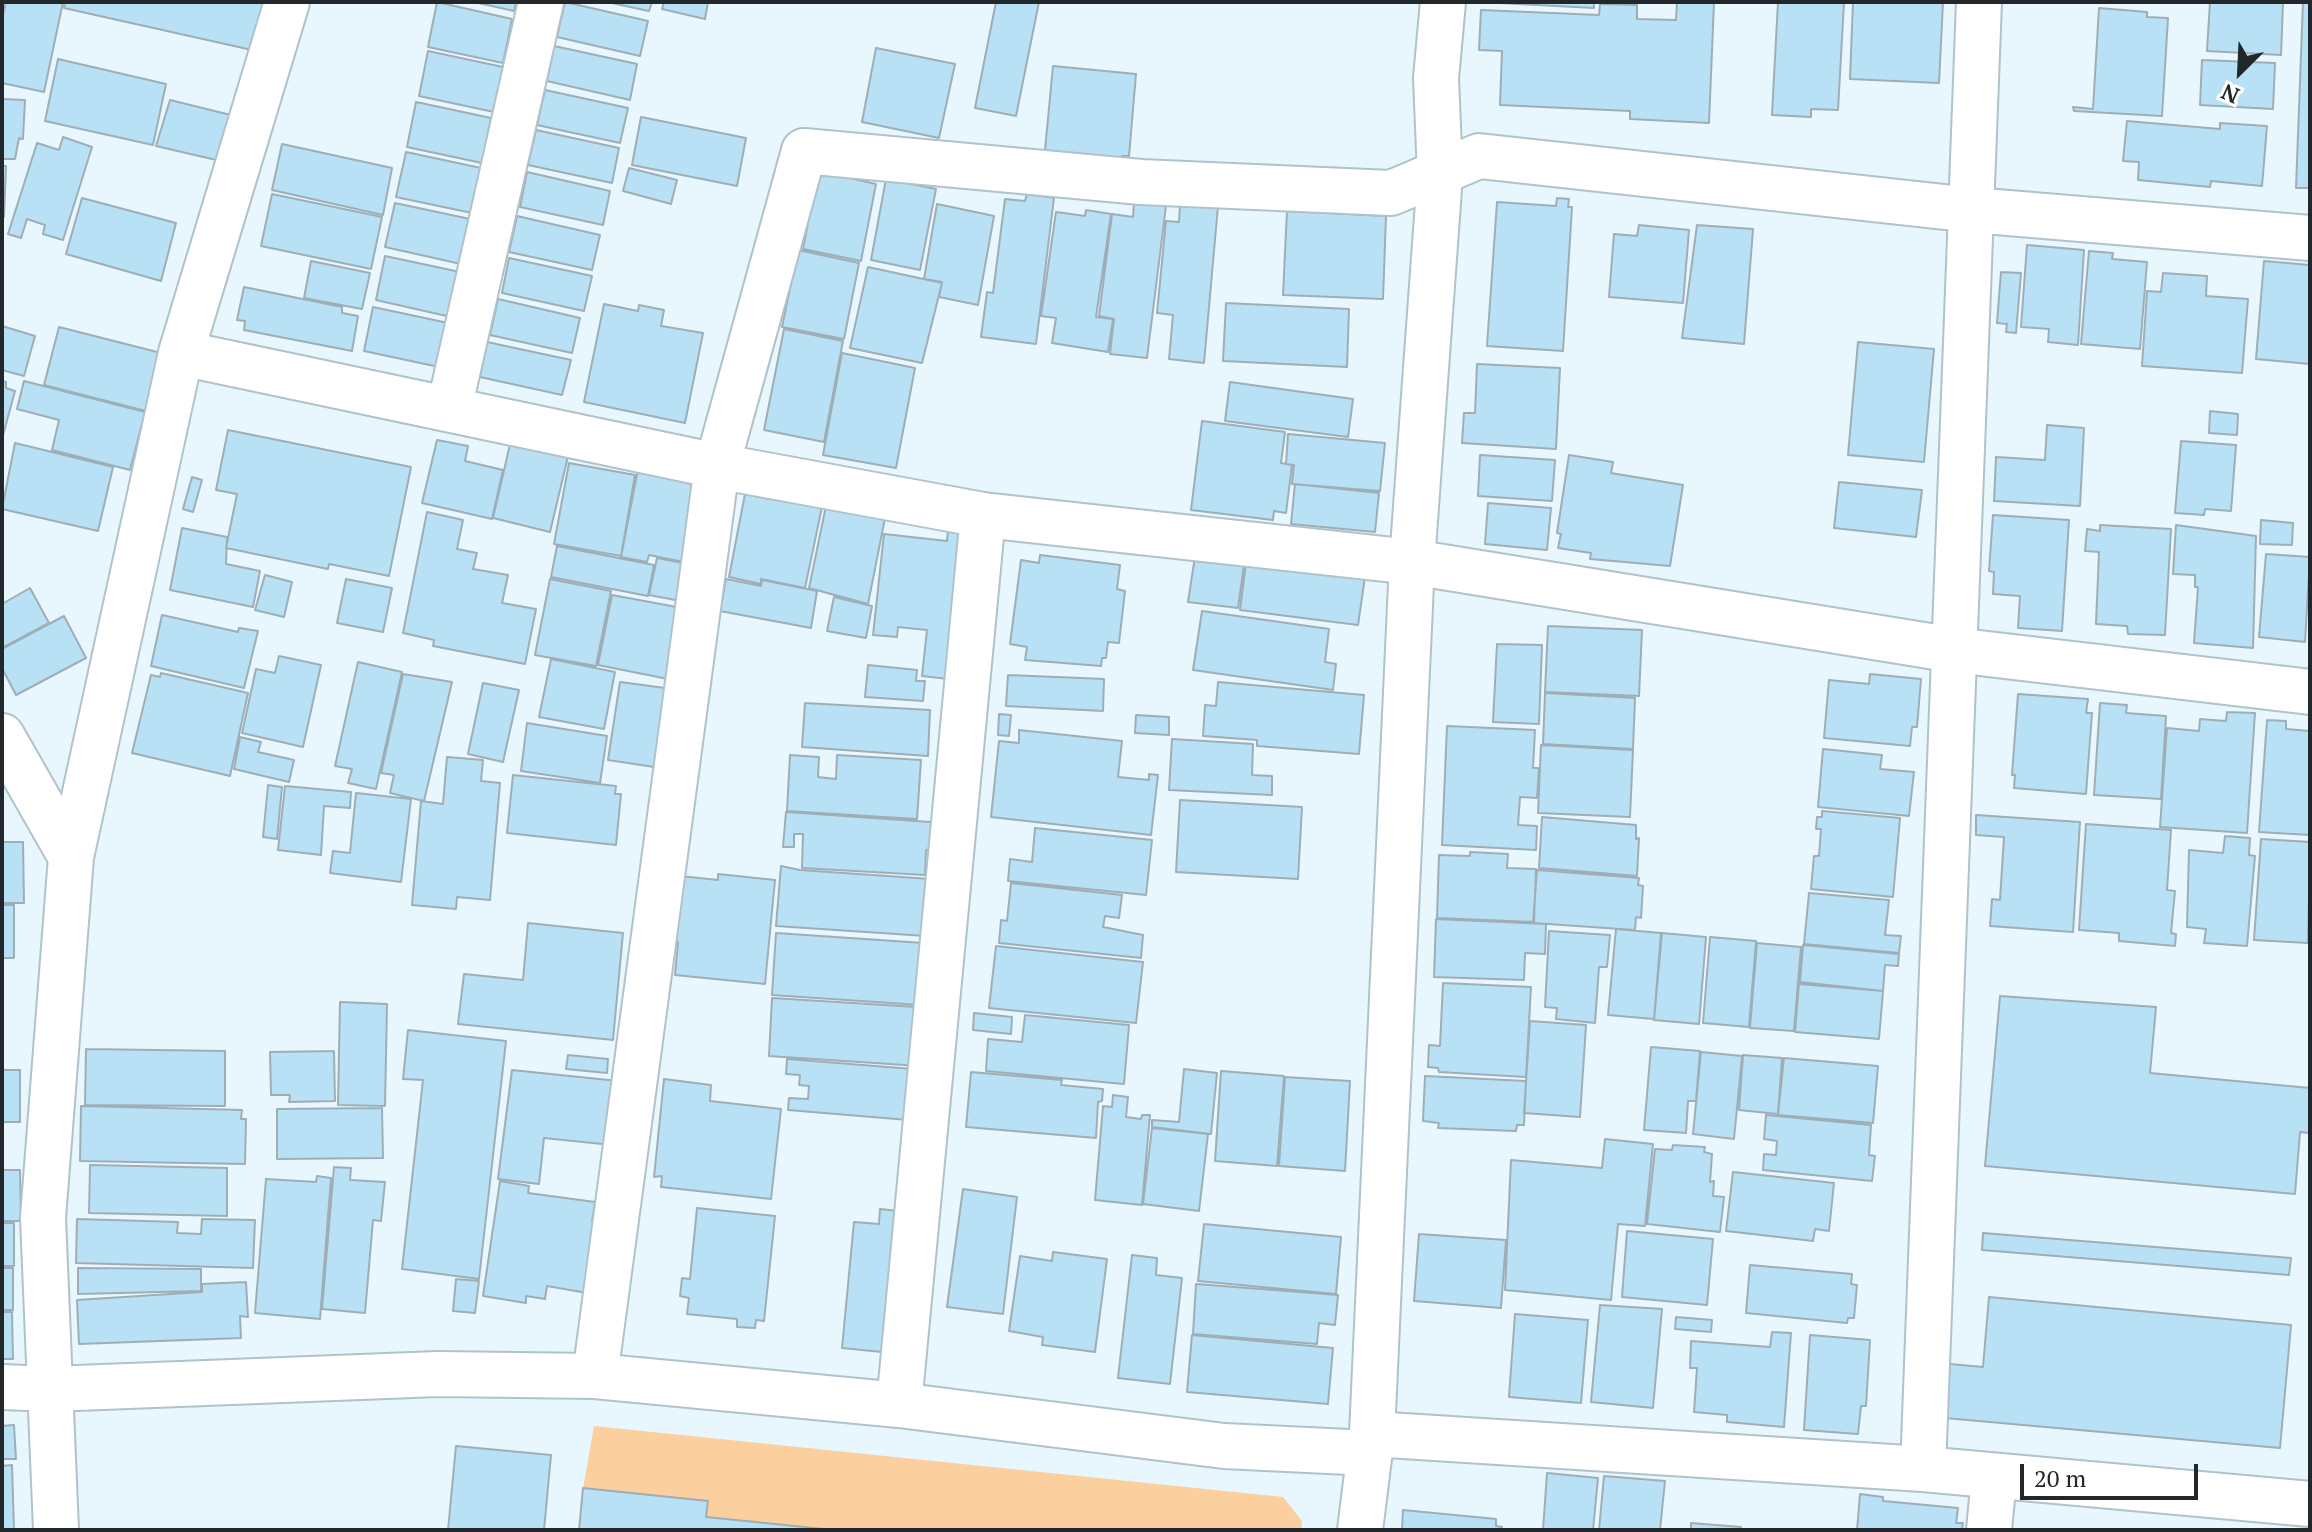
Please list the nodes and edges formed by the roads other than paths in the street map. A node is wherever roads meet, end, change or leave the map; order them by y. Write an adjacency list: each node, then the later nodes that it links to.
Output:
1 (287, 2): 8 (street)
2 (541, 2): 9 (street)
3 (1443, 2): 5 (street)
4 (1979, 2): 6 (street)
5 (1440, 175): 6 (street); 10 (street); 12 (street)
6 (1972, 210): 7 (street); 13 (street)
7 (2310, 238)
8 (181, 353): 9 (street); 16 (street)
9 (449, 409): 10 (street)
10 (717, 466): 11 (street); 17 (street)
11 (983, 515): 12 (street); 20 (street)
12 (1412, 562): 13 (street); 21 (street)
13 (1954, 650): 14 (street); 22 (street)
14 (2310, 692)
15 (2, 736): 16 (street)
16 (71, 857): 19 (street)
17 (595, 1376): 19 (street); 20 (street)
18 (2, 1387): 19 (street)
19 (51, 1389): 25 (street)
20 (899, 1405): 21 (street)
21 (1371, 1444): 22 (street); 26 (street)
22 (1923, 1469): 23 (street)
23 (1994, 1478): 24 (street); 27 (street)
24 (2310, 1504)
25 (56, 1530)
26 (1360, 1530)
27 (1989, 1530)

